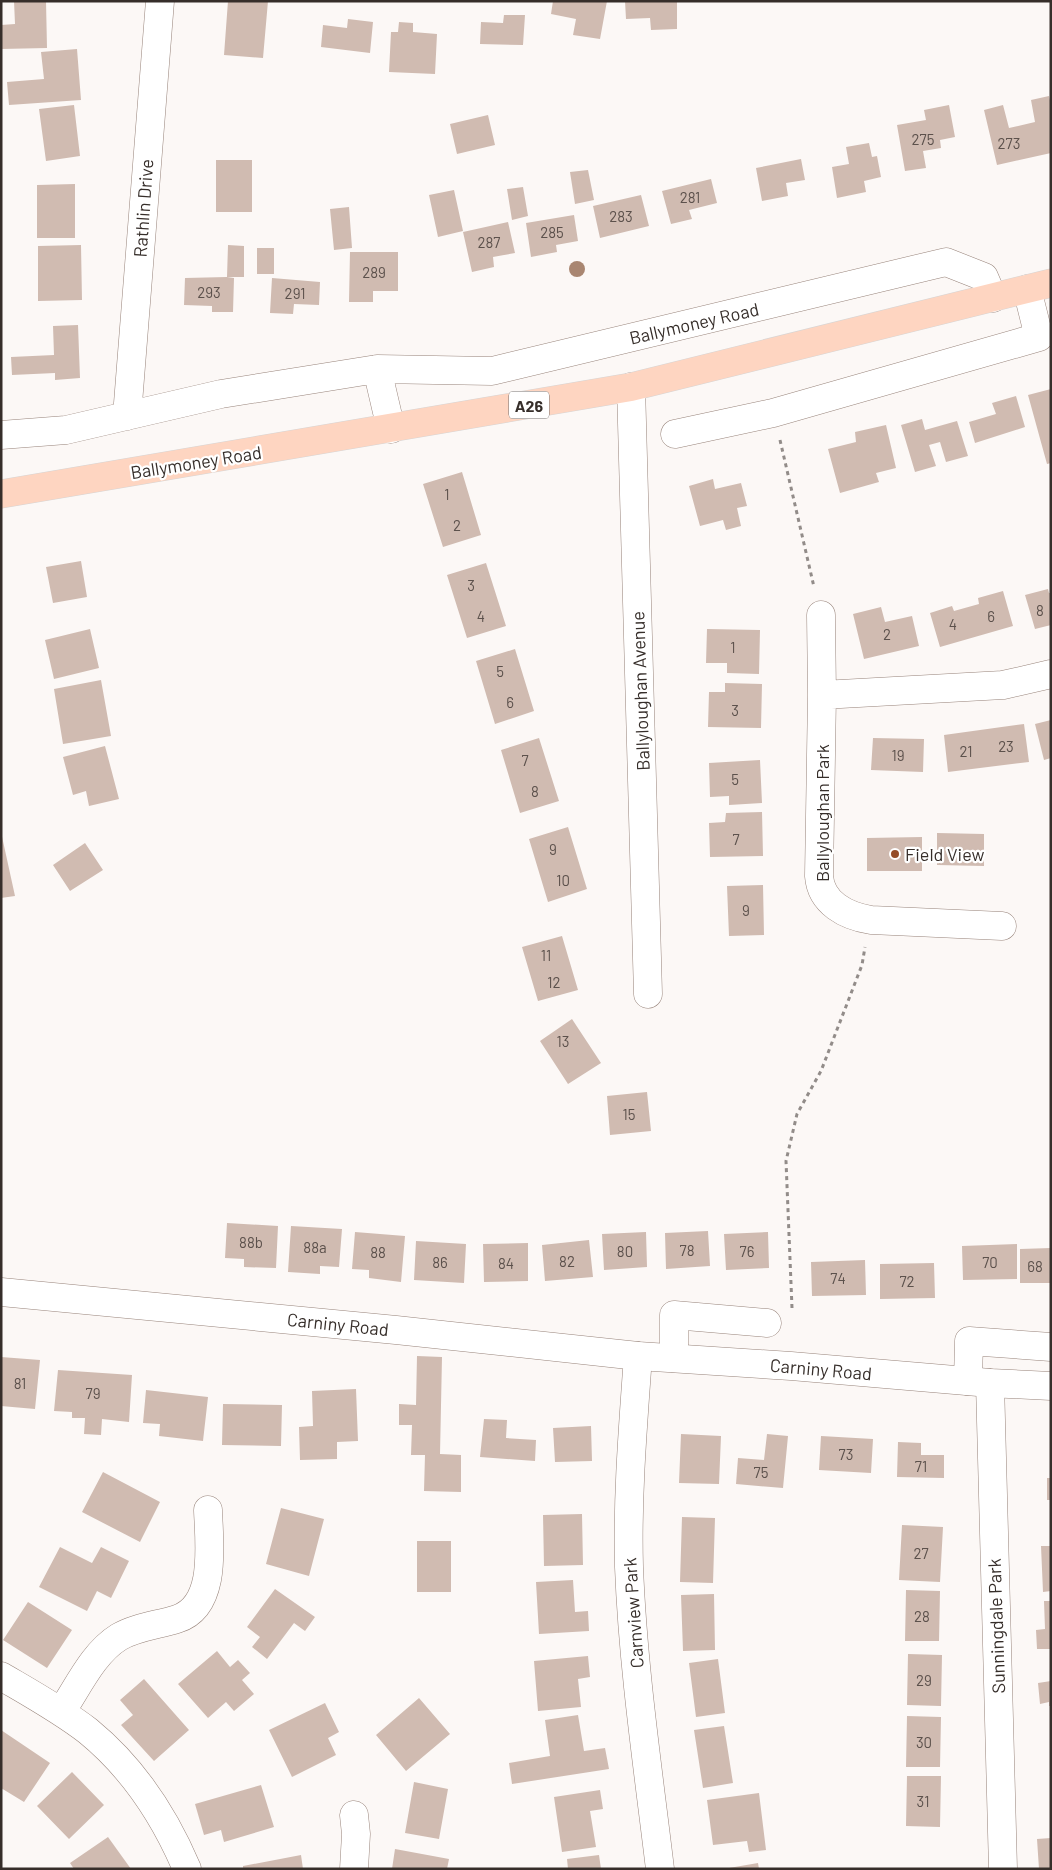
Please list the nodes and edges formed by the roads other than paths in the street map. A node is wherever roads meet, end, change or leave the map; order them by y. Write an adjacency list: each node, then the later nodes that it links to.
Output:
1 (160, 1): 6 (street, Rathlin Drive)
2 (1039, 286): 3 (main road, Ballymoney Road / A26); 8 (street, Ballymoney Road)
3 (993, 298): 4 (street, Ballymoney Road); 5 (main road, Ballymoney Road / A26)
4 (377, 369): 6 (street, Ballymoney Road); 7 (street)
5 (631, 388): 7 (main road, Ballymoney Road / A26); 15 (street, Ballyloughan Avenue)
6 (127, 416): 9 (street, Ballymoney Road)
7 (391, 429): 10 (main road, Ballymoney Road / A26)
8 (676, 434)
9 (1, 435)
10 (1, 494)
11 (821, 615): 13 (street, Ballyloughan Park)
12 (1051, 674): 13 (street)
13 (822, 695): 14 (street, Ballyloughan Park)
14 (1002, 926)
15 (648, 994)
16 (1, 1292): 19 (street, Carniny Road)
17 (766, 1323): 20 (street)
18 (1051, 1347): 21 (street)
19 (638, 1356): 20 (street, Carniny Road); 29 (street, Carnview Park)
20 (674, 1358): 21 (street, Carniny Road)
21 (979, 1382): 22 (street, Carniny Road); 30 (street, Sunningdale Park)
22 (1051, 1386)
23 (208, 1510): 25 (street)
24 (1, 1676): 25 (street)
25 (61, 1712): 27 (street)
26 (354, 1815): 28 (street)
27 (187, 1869)
28 (354, 1869)
29 (660, 1869)
30 (1003, 1869)

